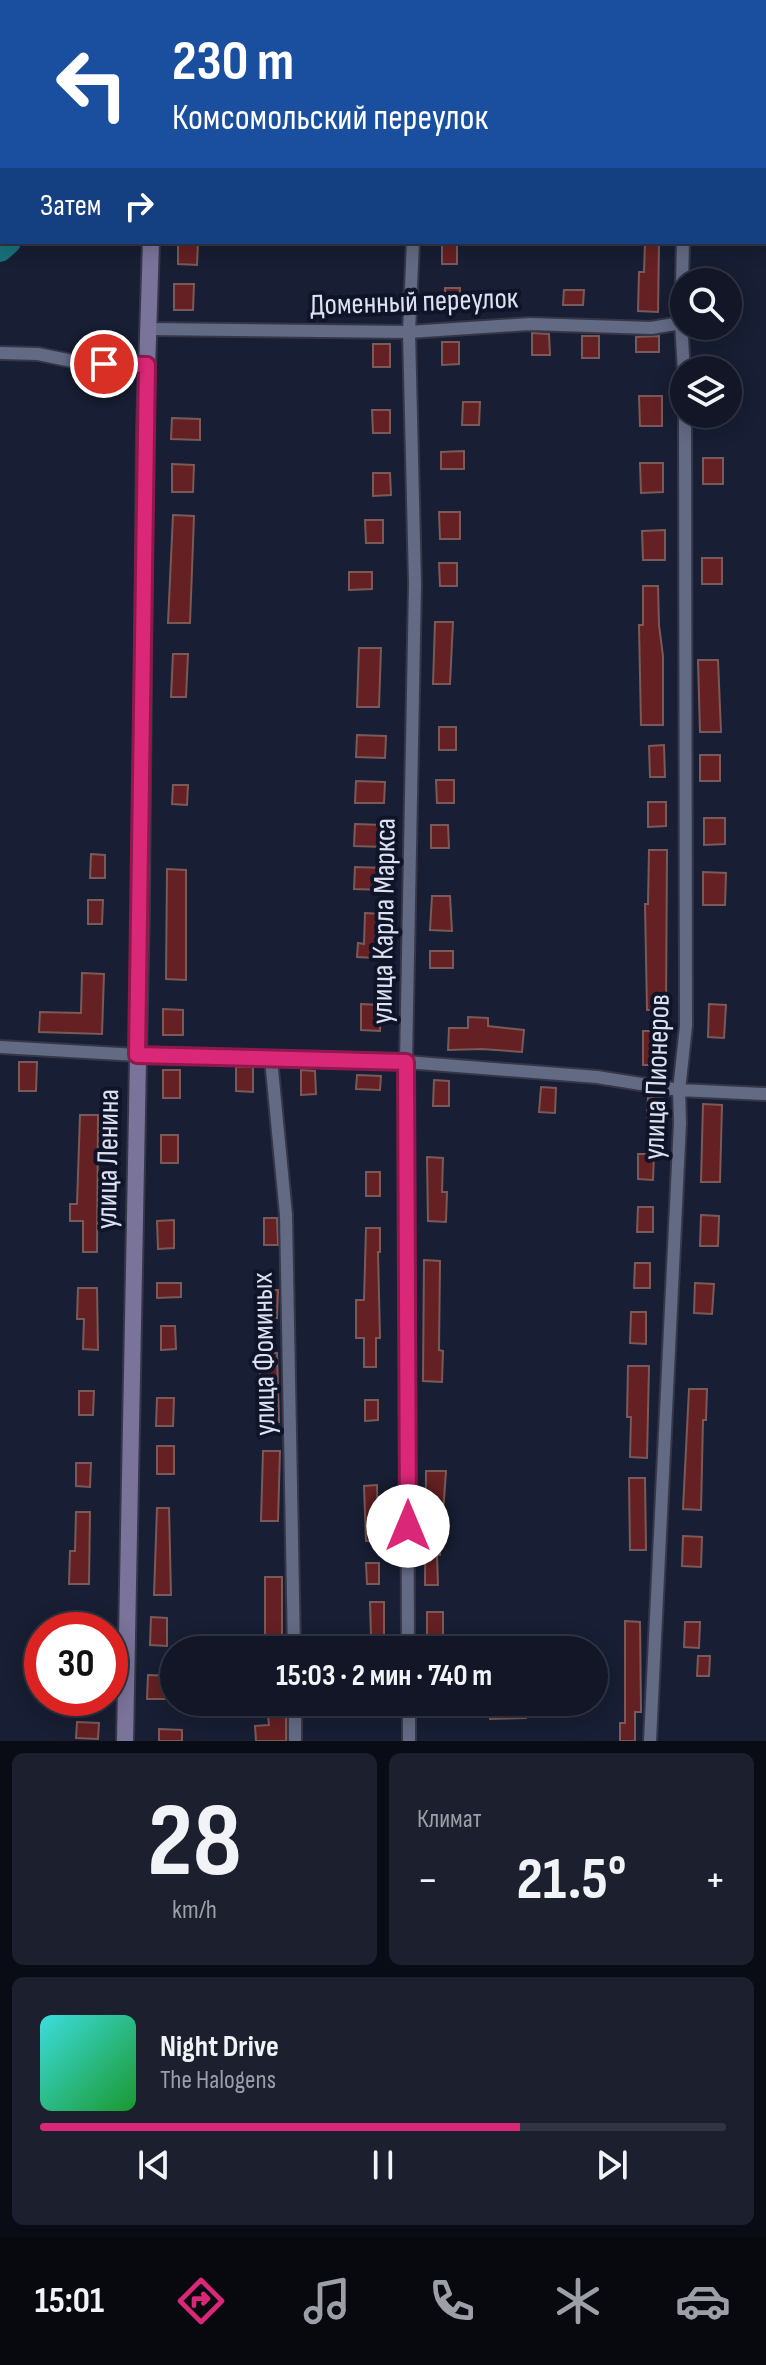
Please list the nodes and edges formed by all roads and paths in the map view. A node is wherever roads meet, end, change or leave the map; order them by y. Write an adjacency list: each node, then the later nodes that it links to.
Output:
1 (151, 244): 6 (main road, улица Ленина)
2 (413, 244): 7 (street, улица Карла Маркса)
3 (683, 244): 4 (street)
4 (682, 268)
5 (670, 325): 7 (street, Доменный переулок)
6 (149, 329): 7 (street, Доменный переулок); 9 (main road, улица Ленина)
7 (409, 332): 14 (street, улица Карла Маркса)
8 (0, 353): 9 (street)
9 (147, 365): 12 (main road, улица Ленина)
10 (685, 428): 15 (street, улица Пионеров)
11 (0, 1047): 12 (street)
12 (137, 1055): 13 (street); 21 (main road, улица Ленина)
13 (271, 1059): 14 (street); 17 (street, улица Фоминых)
14 (406, 1062): 15 (street); 18 (street, улица Карла Маркса)
15 (679, 1090): 16 (street); 24 (street, улица Пионеров)
16 (766, 1094)
17 (294, 1636)
18 (408, 1636)
19 (295, 1716): 22 (street)
20 (409, 1716): 23 (street)
21 (125, 1741)
22 (295, 1741)
23 (409, 1741)
24 (650, 1741)

